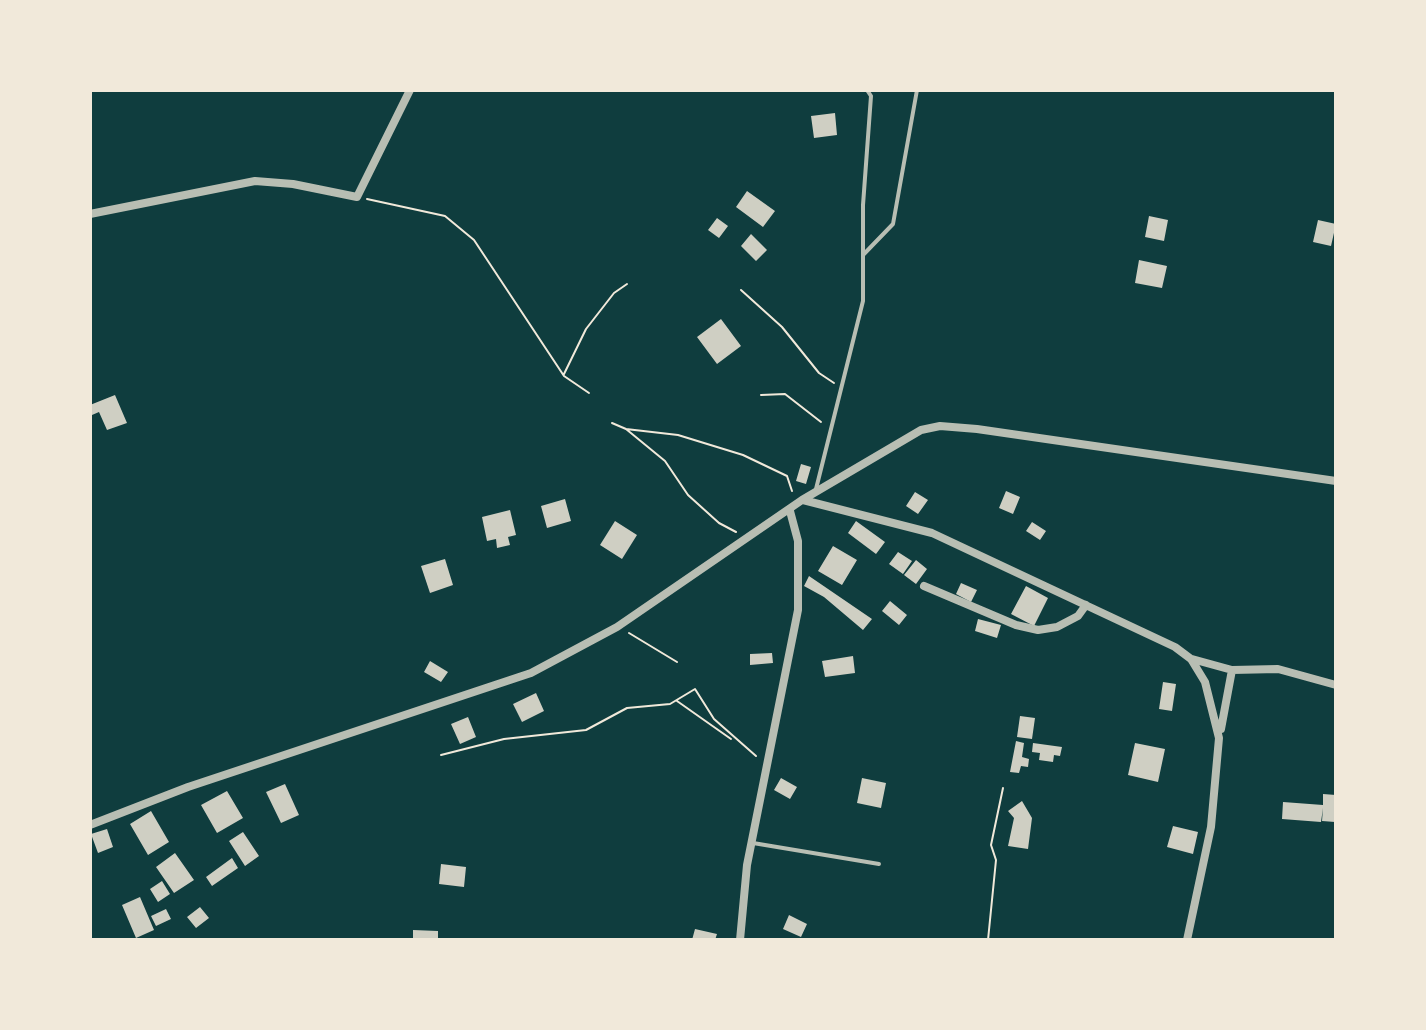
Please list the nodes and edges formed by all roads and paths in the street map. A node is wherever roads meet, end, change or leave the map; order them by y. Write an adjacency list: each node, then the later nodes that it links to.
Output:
1 (410, 90): 4 (street)
2 (867, 90): 6 (lane)
3 (917, 90): 6 (lane)
4 (357, 197): 5 (street); 9 (path)
5 (90, 214)
6 (864, 254): 10 (lane)
7 (627, 284): 9 (path)
8 (741, 290): 10 (path)
9 (564, 376): 11 (path)
10 (841, 389): 15 (lane)
11 (589, 393)
12 (761, 395): 15 (path)
13 (612, 423): 14 (path)
14 (626, 429): 19 (path); 20 (path)
15 (830, 432): 17 (lane)
16 (1336, 481): 17 (street)
17 (815, 495): 18 (street)
18 (802, 500): 19 (street); 22 (street)
19 (790, 511): 20 (street); 32 (street)
20 (748, 537): 23 (street)
21 (924, 586): 22 (street)
22 (1086, 605): 24 (street)
23 (617, 627): 25 (path); 34 (street)
24 (1191, 659): 26 (street); 29 (street)
25 (677, 662)
26 (1232, 670): 27 (street); 29 (street)
27 (1336, 685)
28 (676, 700): 30 (path); 30 (path); 31 (path)
29 (1219, 738): 39 (street)
30 (737, 743): 32 (path)
31 (441, 755)
32 (768, 766): 35 (street)
33 (1003, 788): 38 (path)
34 (90, 825)
35 (753, 843): 36 (lane); 37 (street)
36 (879, 864)
37 (740, 940)
38 (988, 940)
39 (1187, 940)

